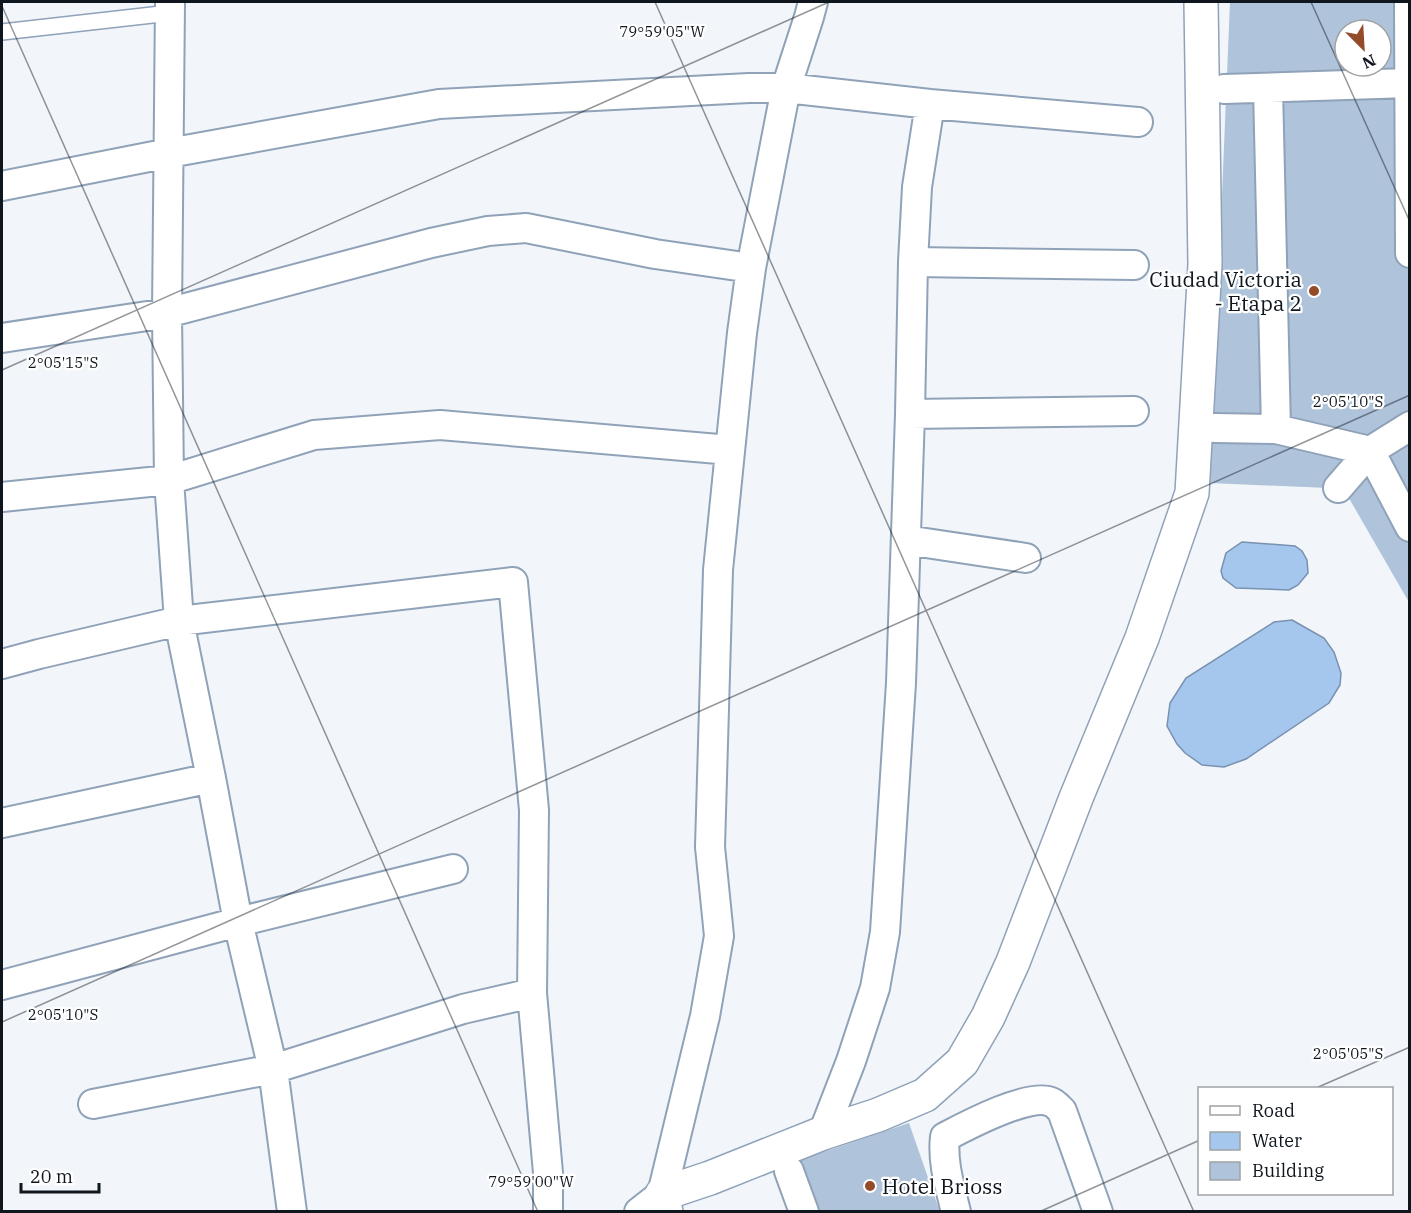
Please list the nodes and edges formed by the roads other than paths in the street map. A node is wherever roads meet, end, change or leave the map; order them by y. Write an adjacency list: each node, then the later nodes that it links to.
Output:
1 (813, 2): 7 (street)
2 (1201, 2): 43 (street)
3 (1409, 2): 6 (street)
4 (170, 7): 5 (lane); 12 (street)
5 (2, 32)
6 (1409, 83): 8 (street); 14 (street)
7 (786, 88): 10 (street); 12 (street); 17 (street)
8 (1268, 88): 9 (street); 24 (street)
9 (1224, 89)
10 (930, 104): 11 (street); 15 (street)
11 (1138, 122)
12 (169, 153): 13 (street); 18 (street)
13 (2, 186)
14 (1409, 236)
15 (913, 262): 16 (street); 21 (street)
16 (1134, 265)
17 (751, 268): 18 (street); 25 (street)
18 (167, 313): 19 (street); 27 (street)
19 (2, 338)
20 (1134, 411): 21 (street)
21 (910, 414): 31 (street)
22 (1410, 426): 26 (street)
23 (1215, 428): 24 (street)
24 (1276, 429): 26 (street)
25 (730, 450): 27 (street); 45 (street)
26 (1370, 451): 28 (street); 30 (street)
27 (169, 480): 29 (street); 33 (street)
28 (1338, 488)
29 (2, 497)
30 (1410, 526)
31 (906, 540): 32 (street); 43 (street)
32 (1026, 558)
33 (178, 621): 34 (street); 35 (street); 40 (street)
34 (2, 664)
35 (211, 778): 36 (street); 38 (street)
36 (2, 823)
37 (453, 869): 38 (street)
38 (238, 922): 39 (street); 41 (street)
39 (2, 985)
40 (532, 993): 41 (street); 47 (street)
41 (273, 1069): 42 (street); 46 (street)
42 (93, 1104)
43 (823, 1133): 45 (street)
44 (789, 1171): 48 (street)
45 (655, 1206)
46 (292, 1212)
47 (548, 1212)
48 (804, 1212)
49 (956, 1212): 50 (street)
50 (1098, 1212)

